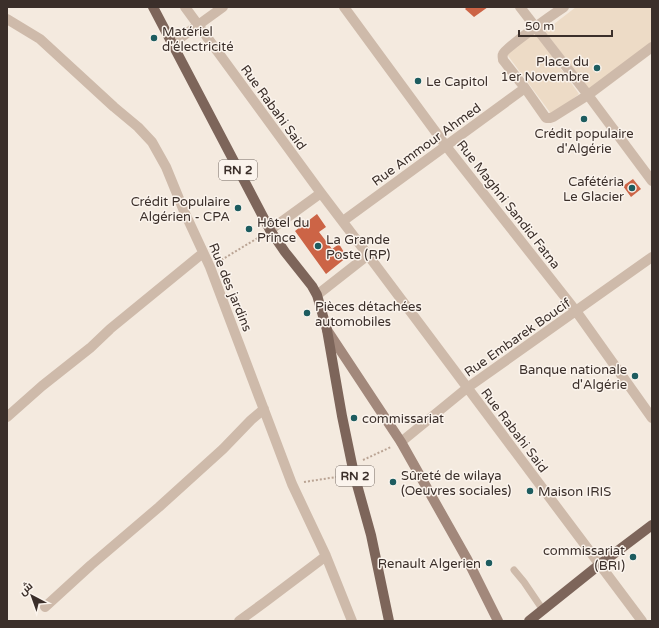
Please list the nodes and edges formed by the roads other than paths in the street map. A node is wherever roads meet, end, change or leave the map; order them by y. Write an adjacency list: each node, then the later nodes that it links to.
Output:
1 (153, 7): 10 (main road, RN 2)
2 (185, 7): 8 (street, Rue Rabahi Said)
3 (224, 7): 8 (street)
4 (344, 7): 14 (street, Rue Maghni Sandid Fatna)
5 (520, 7): 9 (street)
6 (564, 7): 9 (street)
7 (7, 19): 19 (street, Rue des jardins)
8 (198, 25): 10 (street); 16 (street, Rue Rabahi Said)
9 (536, 27): 12 (street); 13 (street)
10 (172, 44): 18 (main road, RN 2)
11 (652, 47): 13 (street)
12 (525, 88): 13 (street); 14 (street, Rue Ammour Ahmed)
13 (588, 95): 15 (street)
14 (446, 146): 17 (street, Rue Ammour Ahmed); 23 (street, Rue Maghni Sandid Fatna)
15 (652, 181)
16 (321, 193): 17 (street, Rue Rabahi Said); 18 (street)
17 (343, 222): 20 (street, Rue Rabahi Said)
18 (270, 230): 22 (main road, RN 2)
19 (203, 253): 26 (street, Rue des jardins); 27 (street)
20 (368, 255): 22 (street); 25 (street, Rue Rabahi Said)
21 (652, 257): 23 (street, Rue Embarek Boucif)
22 (317, 295): 24 (main road, RN 2)
23 (576, 311): 25 (street, Rue Embarek Boucif); 28 (street, Rue Maghni Sandid Fatna)
24 (327, 330): 29 (main road); 38 (main road, RN 2)
25 (467, 388): 29 (street, Rue Embarek Boucif); 32 (street, Rue Rabahi Said)
26 (264, 409): 31 (street, Rue des jardins); 34 (street)
27 (7, 417)
28 (652, 418)
29 (401, 442): 39 (main road)
30 (652, 526): 32 (main road)
31 (326, 556): 36 (street); 37 (street, Rue des jardins)
32 (599, 565): 35 (main road); 41 (street, Rue Rabahi Said)
33 (514, 570): 35 (lane)
34 (45, 607)
35 (543, 610): 40 (main road)
36 (239, 621)
37 (352, 621)
38 (389, 621)
39 (498, 621)
40 (529, 621)
41 (642, 621)

